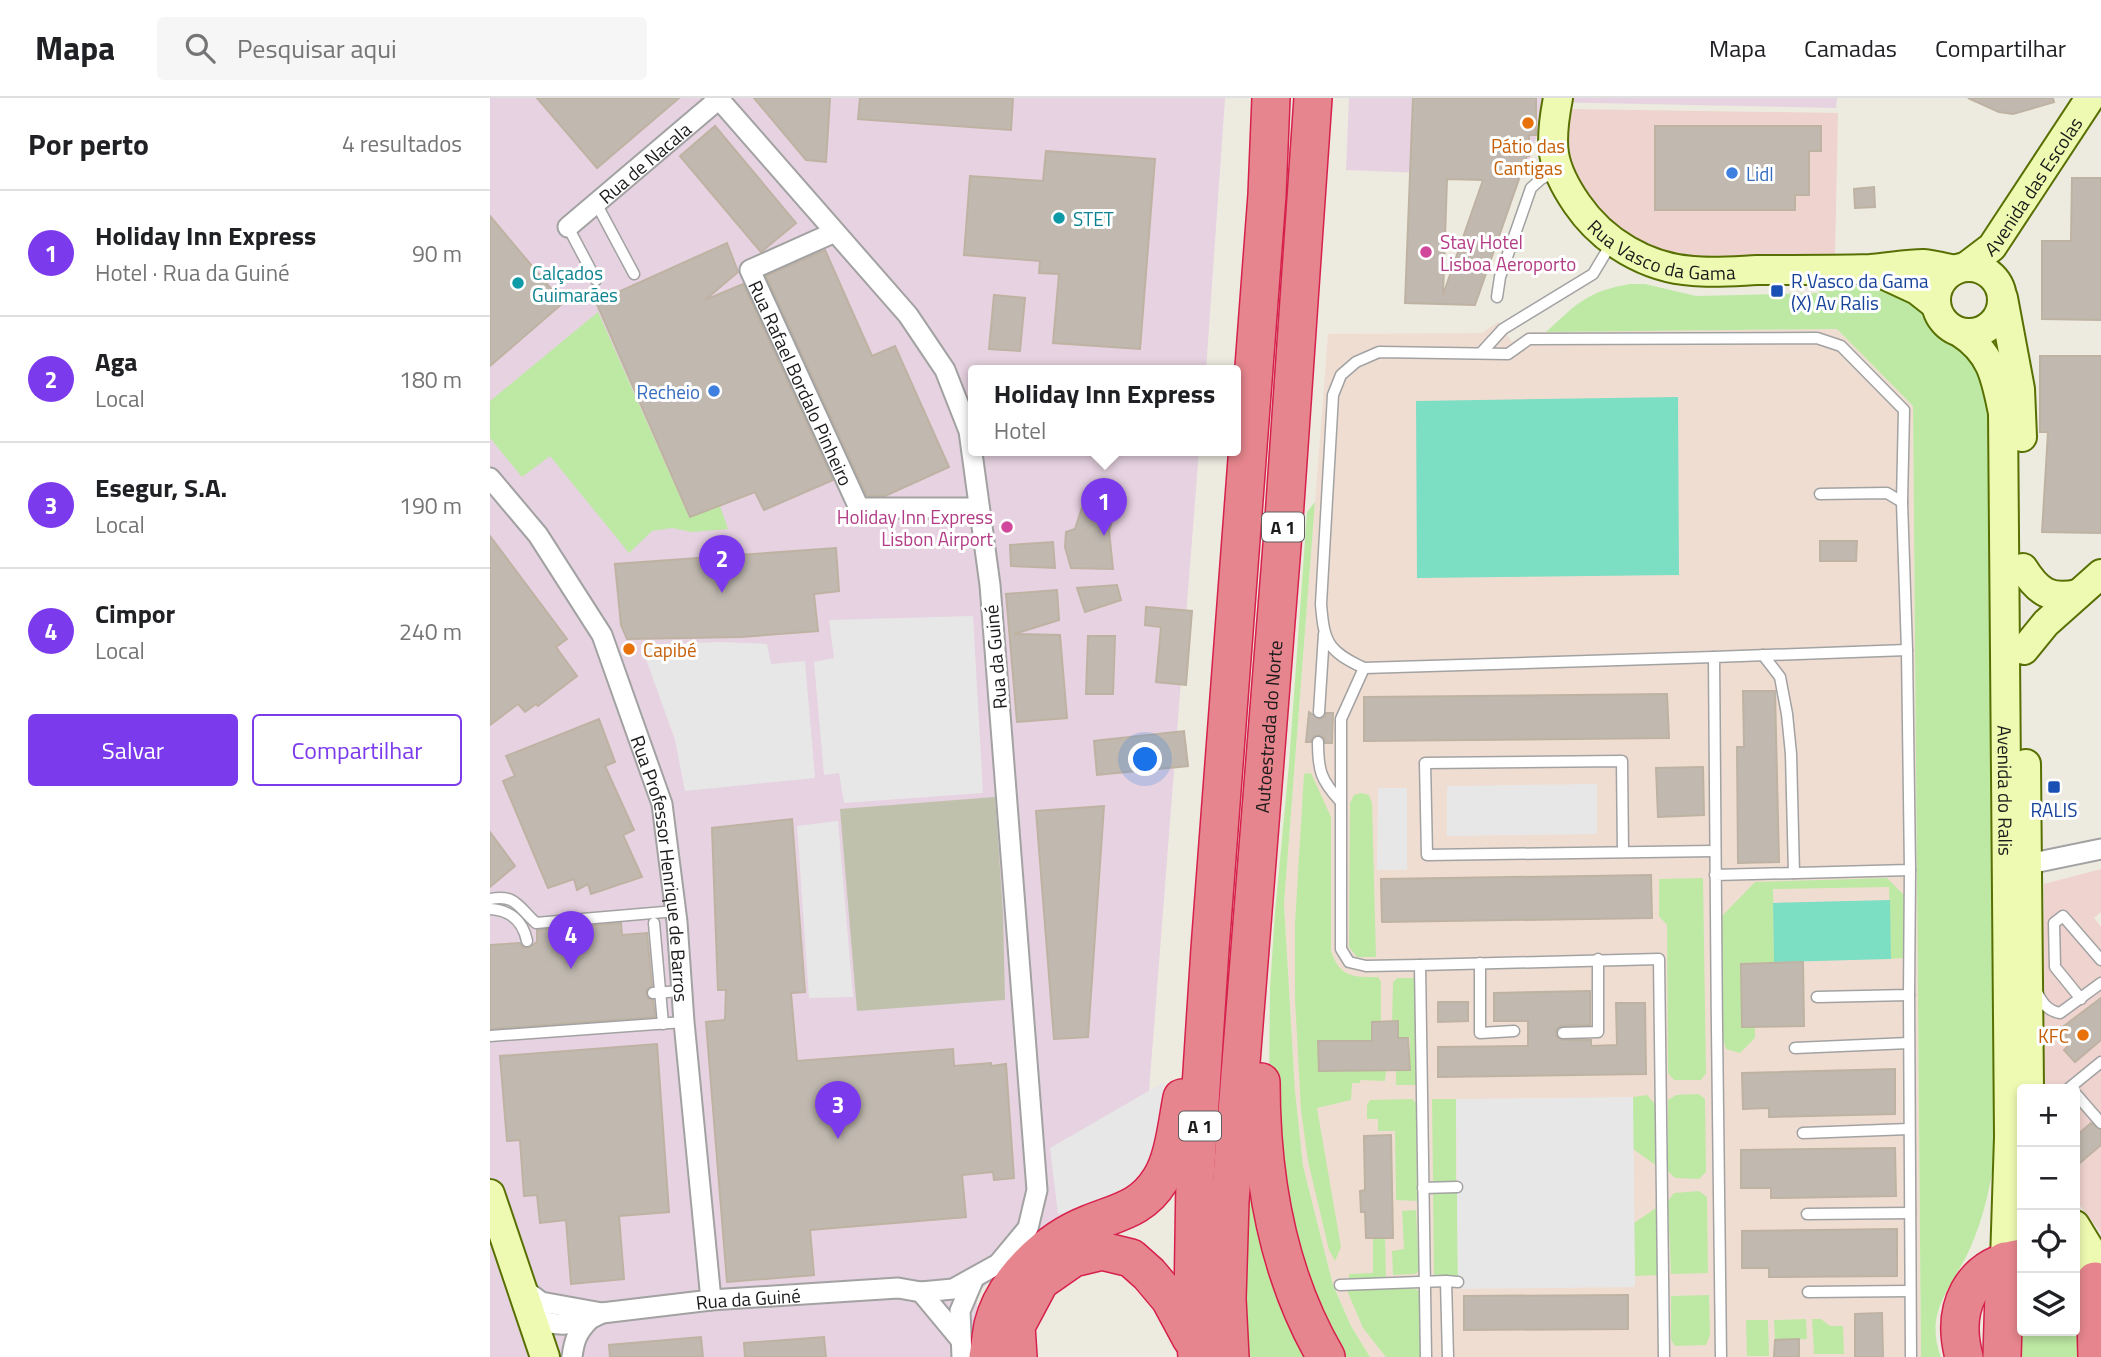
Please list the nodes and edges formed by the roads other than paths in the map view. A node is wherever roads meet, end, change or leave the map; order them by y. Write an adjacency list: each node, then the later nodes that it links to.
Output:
1 (719, 98): 7 (street, Rua de Nacala); 9 (street, Rua da Guiné)
2 (1271, 98): 50 (highway, A 1)
3 (1313, 98): 51 (highway, Autoestrada do Norte / A 1)
4 (1558, 98): 6 (street, Rua Vasco da Gama)
5 (2090, 98): 11 (street, Avenida das Escolas)
6 (1557, 170): 10 (street, Rua Vasco da Gama); 15 (lane)
7 (596, 203): 8 (street, Rua de Nacala); 13 (lane)
8 (568, 227): 14 (lane)
9 (835, 232): 20 (street, Rua da Guiné); 25 (street, Rua Rafael Bordalo Pinheiro)
10 (1614, 241): 12 (street, Rua Vasco da Gama); 19 (lane)
11 (1961, 268): 12 (street, Rua Vasco da Gama); 16 (street); 17 (street)
12 (1871, 269): 17 (street, Rua Vasco da Gama)
13 (634, 274)
14 (596, 280)
15 (1497, 297)
16 (2003, 298): 18 (street); 26 (street, Avenida do Ralis)
17 (1936, 305): 18 (street)
18 (1961, 333): 82 (street, Avenida do Ralis)
19 (1481, 353): 24 (lane); 29 (lane)
20 (968, 428)
21 (972, 456): 25 (street, Rua da Guiné)
22 (490, 478): 47 (street, Rua Professor Henrique de Barros)
23 (1821, 494): 24 (lane)
24 (1902, 502): 30 (lane)
25 (979, 508): 84 (street, Rua da Guiné)
26 (2023, 568): 28 (street); 31 (street, Avenida do Ralis)
27 (2101, 574): 28 (street)
28 (2078, 594): 31 (street)
29 (1324, 634): 34 (lane); 35 (lane)
30 (1907, 650): 32 (lane); 42 (lane)
31 (2024, 650): 41 (street, Avenida do Ralis)
32 (1763, 655): 33 (lane); 43 (lane)
33 (1713, 657): 34 (lane); 39 (lane)
34 (1364, 668): 37 (lane)
35 (1320, 712)
36 (1318, 742): 37 (lane)
37 (1340, 801): 56 (lane)
38 (2101, 849): 41 (street)
39 (1714, 851): 40 (lane); 44 (lane)
40 (1623, 852): 40 (lane)
41 (2028, 863): 52 (street, Avenida do Ralis)
42 (1910, 870): 43 (lane); 60 (lane)
43 (1794, 873): 44 (lane)
44 (1715, 875): 107 (lane)
45 (490, 899): 47 (lane)
46 (490, 909): 49 (lane)
47 (676, 911): 58 (street, Rua Professor Henrique de Barros)
48 (654, 923): 59 (lane)
49 (527, 941)
50 (1210, 949): 97 (highway); 98 (highway, A 1)
51 (1249, 956): 102 (highway, Autoestrada do Norte / A 1); 103 (highway)
52 (2028, 958): 62 (lane); 71 (street, Avenida do Ralis)
53 (1598, 959): 55 (lane); 66 (lane); 106 (lane)
54 (2101, 960): 62 (lane)
55 (1480, 963): 56 (lane); 65 (lane)
56 (1420, 965): 78 (lane)
57 (2101, 983): 62 (lane)
58 (681, 991): 59 (lane); 63 (street, Rua Professor Henrique de Barros)
59 (657, 993): 64 (lane)
60 (1909, 995): 61 (lane); 68 (lane)
61 (1817, 997)
62 (2081, 999)
63 (684, 1022): 64 (lane); 94 (street, Rua Professor Henrique de Barros)
64 (663, 1024): 67 (lane)
65 (1514, 1031)
66 (1563, 1033)
67 (490, 1036)
68 (1909, 1044): 69 (lane); 75 (lane)
69 (1796, 1048)
70 (2101, 1062): 72 (lane)
71 (2029, 1084)
72 (2077, 1084)
73 (2080, 1100): 74 (lane)
74 (2101, 1123)
75 (1909, 1129): 76 (lane); 80 (lane)
76 (1803, 1133)
77 (1457, 1187): 78 (lane)
78 (1423, 1188): 86 (lane)
79 (490, 1194): 89 (street)
80 (1910, 1213): 81 (lane); 91 (lane)
81 (1807, 1214)
82 (2014, 1259): 109 (highway); 110 (highway)
83 (2089, 1259): 111 (highway)
84 (974, 1278): 90 (street, Rua da Guiné); 92 (street, Rua da Guiné); 97 (street)
85 (1446, 1281): 86 (lane); 87 (lane); 105 (lane)
86 (1425, 1282): 88 (lane); 104 (lane)
87 (1458, 1282)
88 (1340, 1284)
89 (521, 1287): 95 (street); 96 (street)
90 (898, 1288): 92 (street, Rua da Guiné); 94 (street, Rua da Guiné)
91 (1910, 1291): 93 (lane); 108 (lane)
92 (921, 1292): 97 (street)
93 (1808, 1292)
94 (711, 1300): 95 (street, Rua da Guiné)
95 (583, 1312): 96 (street); 96 (street, Rua da Guiné); 100 (street)
96 (531, 1315): 99 (street)
97 (970, 1351)
98 (1196, 1352): 101 (highway)
99 (545, 1357)
100 (572, 1357)
101 (1018, 1357)
102 (1230, 1357)
103 (1326, 1357)
104 (1426, 1357)
105 (1448, 1357)
106 (1664, 1357)
107 (1721, 1357)
108 (1910, 1357)
109 (1964, 1357)
110 (2002, 1357)
111 (2097, 1357)

